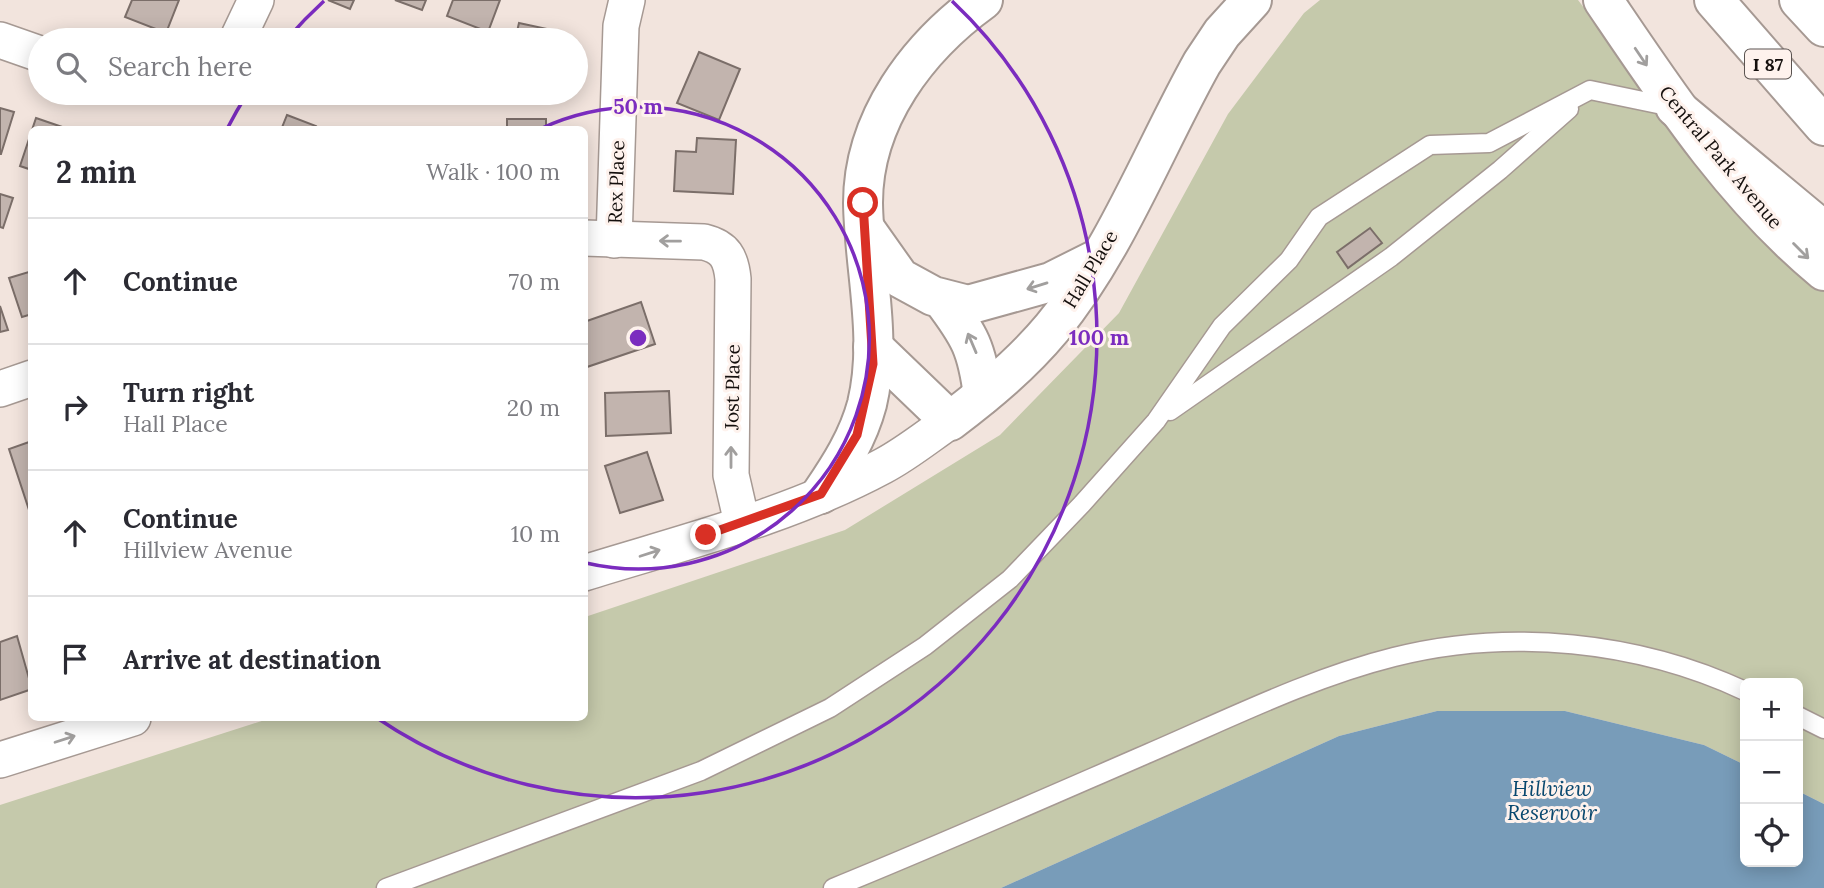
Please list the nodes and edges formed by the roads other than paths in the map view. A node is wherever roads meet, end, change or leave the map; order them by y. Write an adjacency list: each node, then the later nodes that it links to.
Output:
1 (256, 0): 9 (street)
2 (627, 0): 17 (street, Rex Place)
3 (983, 0): 15 (main road)
4 (1252, 0): 18 (main road, Hall Place)
5 (1603, 0): 13 (main road, Central Park Avenue, one-way to 13)
6 (1714, 0): 14 (main road, I 87)
7 (1799, 0): 8 (main road)
8 (1824, 27)
9 (243, 28)
10 (0, 40): 11 (street)
11 (28, 50)
12 (1590, 90): 13 (lane); 26 (lane); 26 (lane)
13 (1675, 107): 16 (main road); 19 (main road, Central Park Avenue, one-way to 19)
14 (1824, 126)
15 (866, 230): 20 (main road); 21 (main road)
16 (1824, 231)
17 (599, 239): 28 (street, Jost Place, one-way to 17)
18 (1099, 258): 20 (main road, one-way to 20); 24 (main road, Hall Place)
19 (1824, 271)
20 (943, 299): 24 (main road, one-way to 20)
21 (873, 347): 25 (main road); 27 (main road)
22 (28, 379): 23 (street)
23 (0, 389)
24 (983, 395): 25 (main road, Hall Place)
25 (950, 421): 27 (street, Hall Place)
26 (1156, 421): 35 (lane)
27 (821, 494): 28 (street, Hall Place)
28 (742, 523): 29 (street, Hall Place, one-way to 28)
29 (588, 572)
30 (1740, 689): 36 (lane)
31 (1803, 718): 33 (lane)
32 (124, 721): 34 (street, one-way to 32)
33 (1824, 729)
34 (0, 760)
35 (386, 888)
36 (833, 888)

